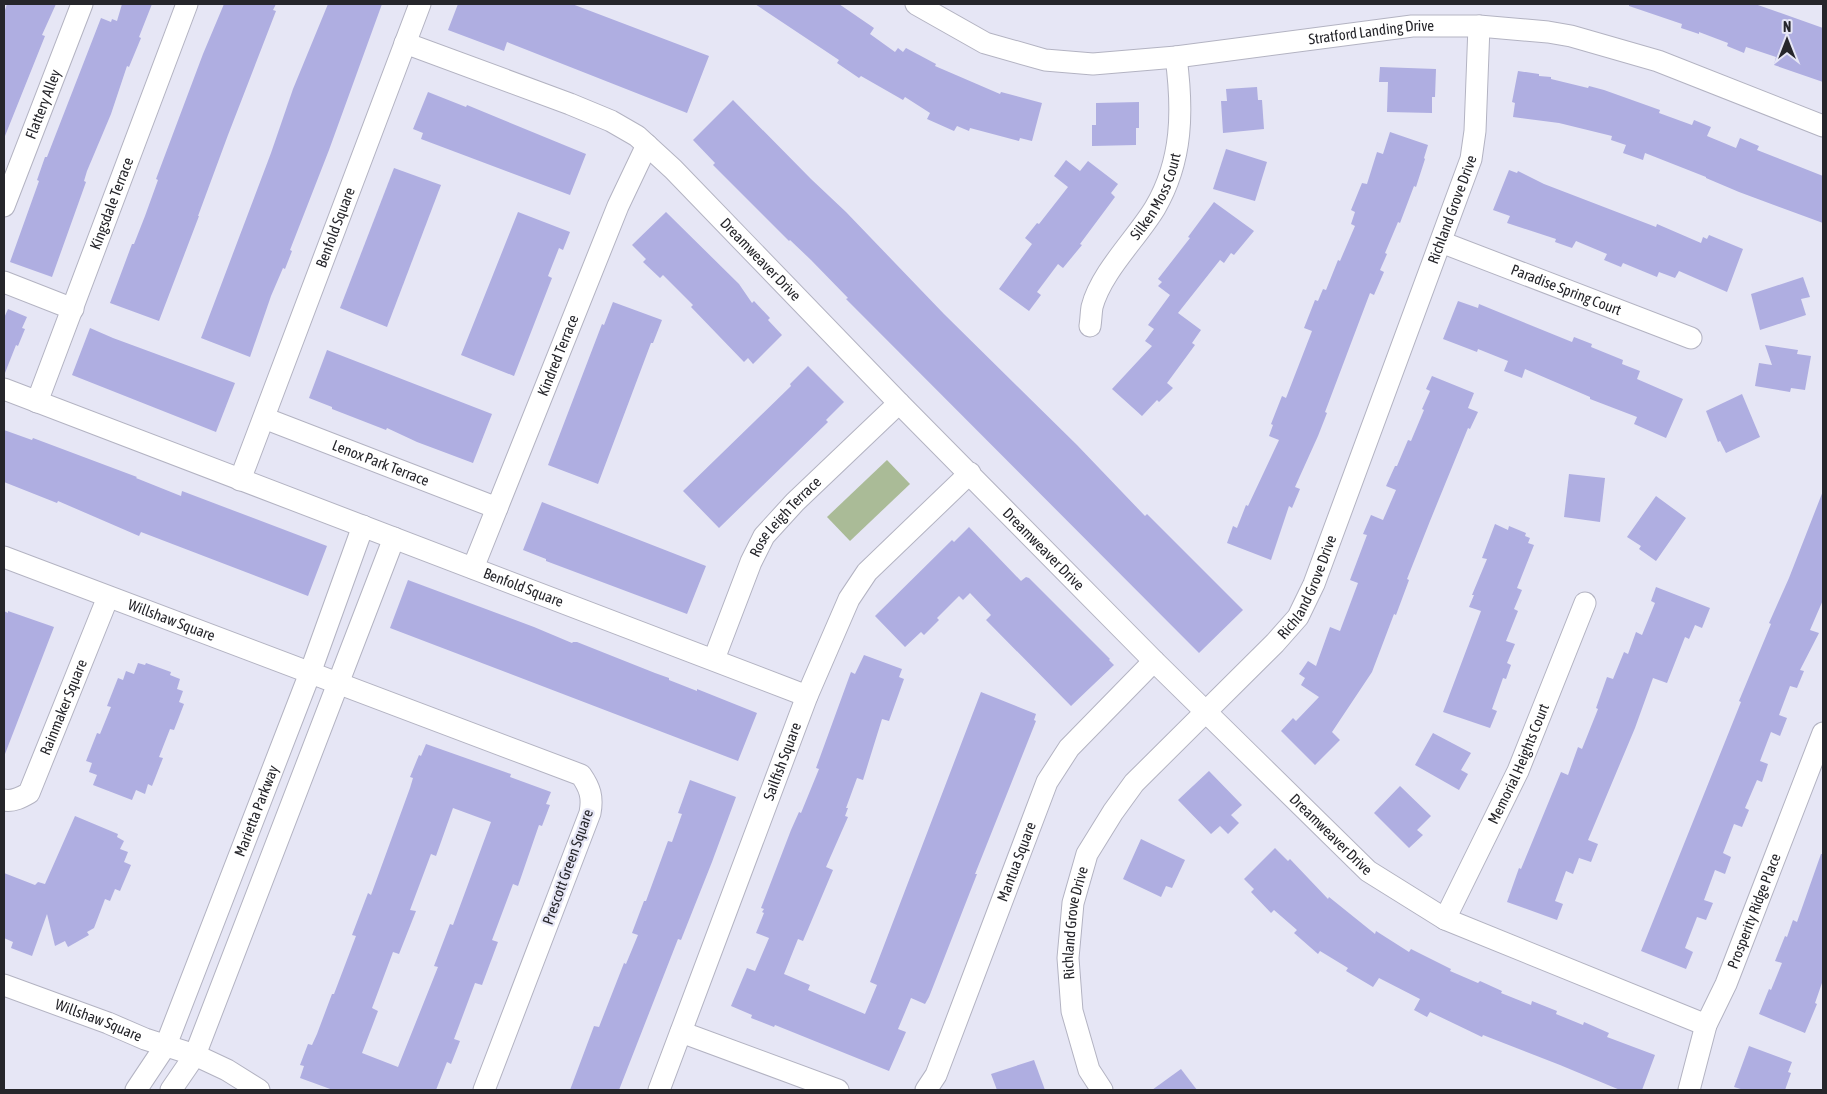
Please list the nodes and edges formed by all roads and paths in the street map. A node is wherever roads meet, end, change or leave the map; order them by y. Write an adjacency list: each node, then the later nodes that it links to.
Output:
1 (82, 4): 10 (street, Flattery Alley)
2 (187, 4): 13 (street, Kingsdale Terrace)
3 (420, 4): 6 (street, Benfold Square)
4 (916, 4): 7 (street, Stratford Landing Drive)
5 (1479, 26): 7 (street, Stratford Landing Drive); 8 (street, Stratford Landing Drive); 11 (street, Richland Grove Drive)
6 (405, 43): 9 (street, Dreamweaver Drive); 19 (street, Benfold Square)
7 (1176, 57): 14 (street, Silken Moss Court)
8 (1823, 126)
9 (647, 145): 18 (street, Dreamweaver Drive); 22 (street, Kindred Terrace)
10 (4, 206)
11 (1441, 242): 15 (street, Paradise Spring Court); 34 (street, Richland Grove Drive)
12 (4, 282): 13 (street)
13 (73, 309): 17 (street, Kingsdale Terrace)
14 (1090, 326)
15 (1691, 338)
16 (4, 390): 17 (street, Benfold Square)
17 (37, 402): 21 (street, Benfold Square)
18 (899, 403): 20 (street, Dreamweaver Drive); 29 (street, Rose Leigh Terrace)
19 (264, 418): 21 (street, Benfold Square); 22 (street, Lenox Park Terrace)
20 (970, 473): 30 (street, Dreamweaver Drive); 33 (street, Sailfish Square)
21 (240, 480): 23 (street, Benfold Square)
22 (497, 508): 26 (street, Kindred Terrace)
23 (363, 526): 24 (street, Benfold Square); 31 (street, Marietta Parkway)
24 (394, 538): 26 (street, Benfold Square); 32 (street, Marietta Parkway)
25 (4, 557): 27 (street, Willshaw Square)
26 (473, 568): 29 (street, Benfold Square)
27 (108, 597): 31 (street, Willshaw Square); 36 (street, Rainmaker Square)
28 (1585, 603): 37 (street, Memorial Heights Court)
29 (714, 659): 33 (street, Benfold Square)
30 (1154, 661): 34 (street, Dreamweaver Drive); 49 (street, Mantua Square)
31 (310, 673): 32 (street, Willshaw Square); 41 (street, Marietta Parkway)
32 (338, 684): 42 (street, Marietta Parkway); 46 (street, Prescott Green Square)
33 (807, 696): 40 (street, Sailfish Square)
34 (1205, 711): 37 (street, Dreamweaver Drive); 50 (street, Richland Grove Drive)
35 (1823, 733): 39 (street, Prosperity Ridge Place)
36 (4, 800)
37 (1445, 919): 39 (street, Dreamweaver Drive)
38 (4, 985): 41 (street, Willshaw Square)
39 (1706, 1025): 51 (street, Prosperity Ridge Place)
40 (681, 1032): 47 (street, Sailfish Square); 48 (street)
41 (166, 1045): 42 (street, Willshaw Square); 43 (street, Marietta Parkway)
42 (195, 1054): 44 (street, Marietta Parkway); 45 (street)
43 (136, 1090)
44 (171, 1090)
45 (259, 1090)
46 (484, 1090)
47 (659, 1090)
48 (838, 1090)
49 (926, 1090)
50 (1102, 1090)
51 (1689, 1090)

